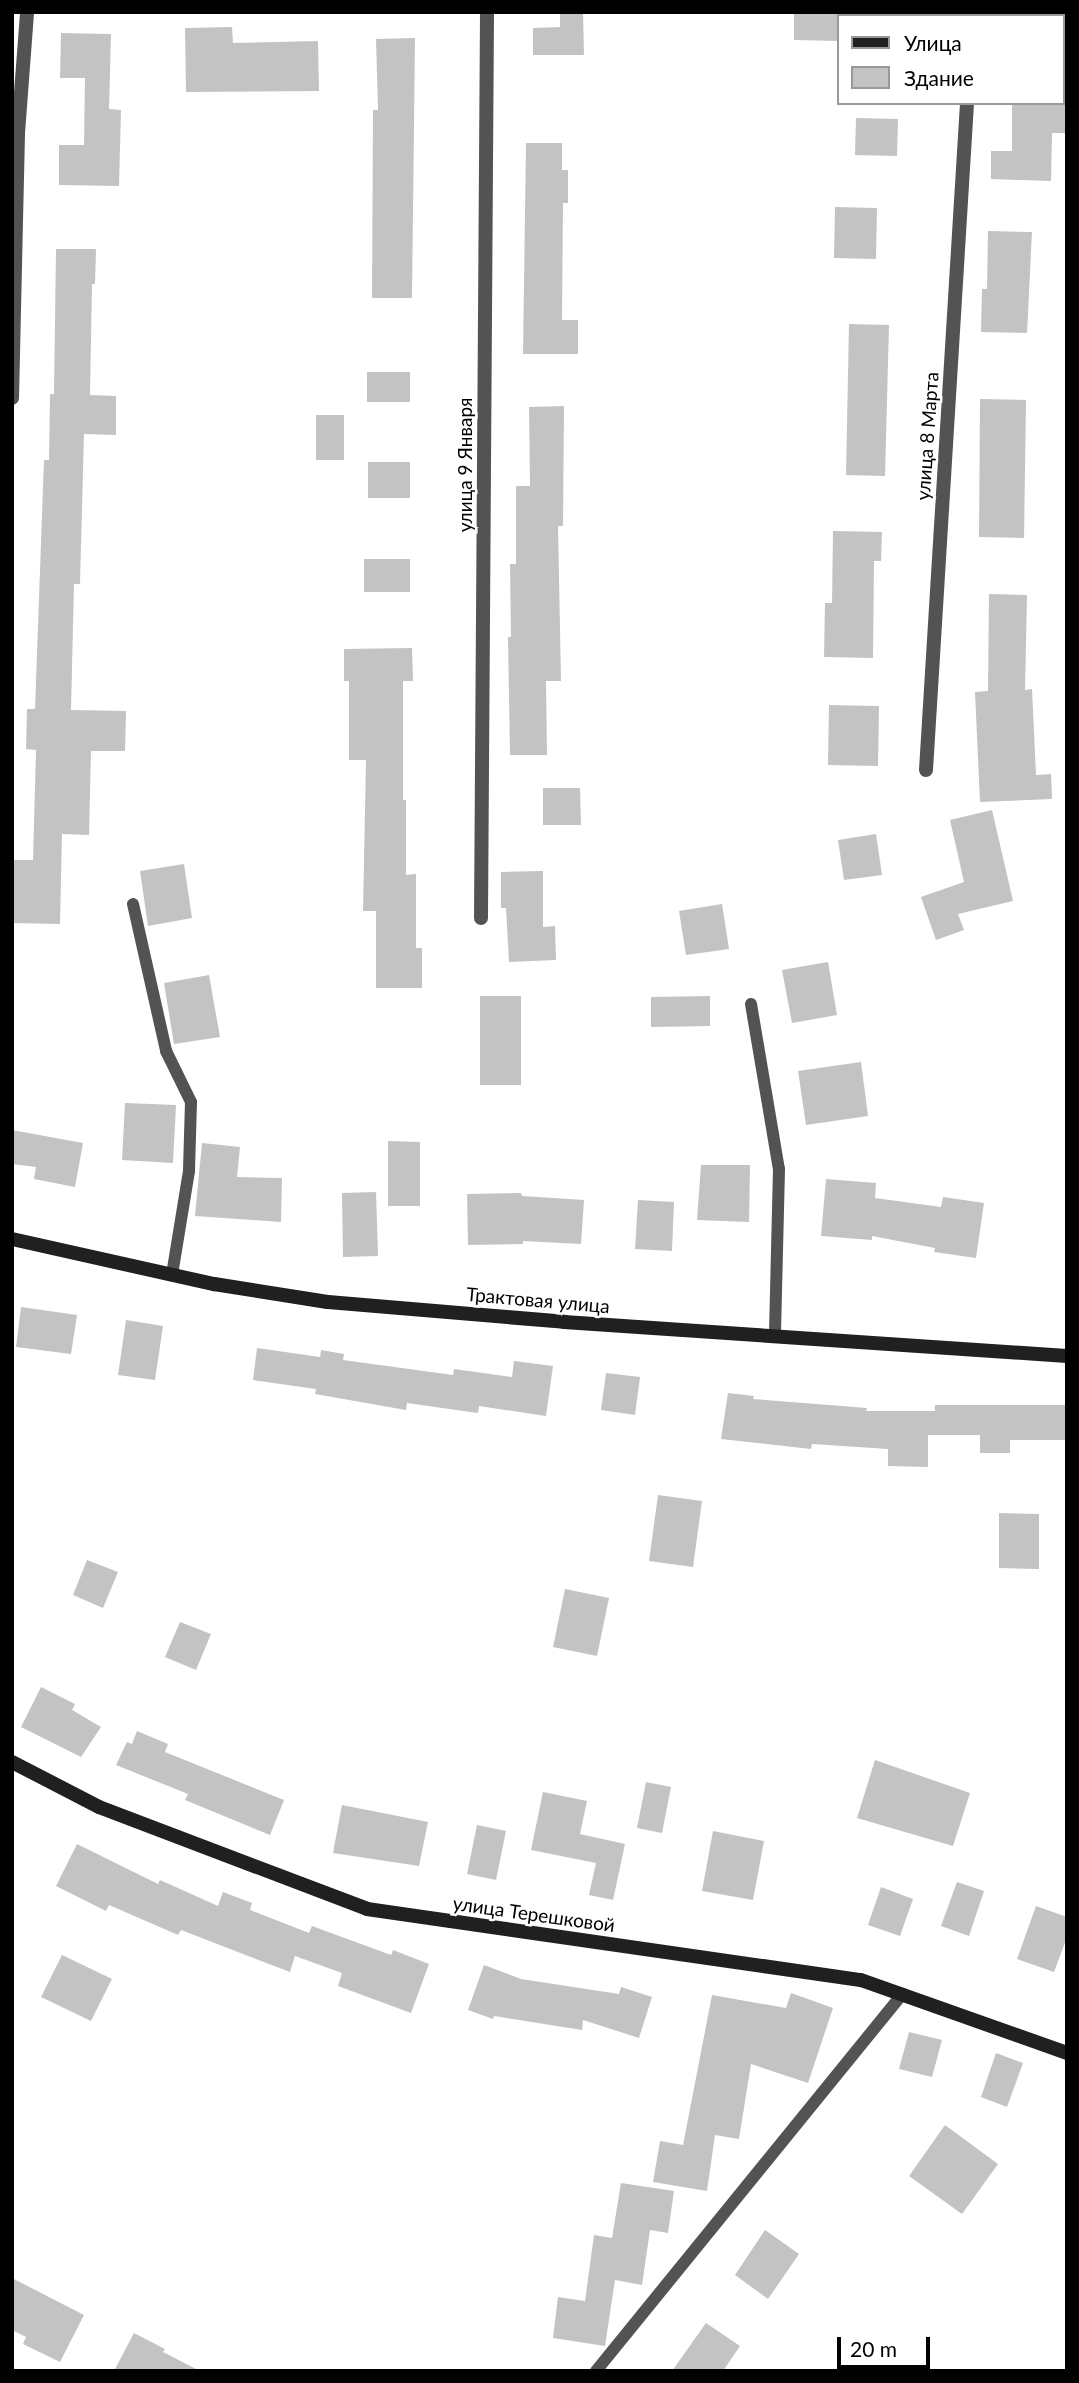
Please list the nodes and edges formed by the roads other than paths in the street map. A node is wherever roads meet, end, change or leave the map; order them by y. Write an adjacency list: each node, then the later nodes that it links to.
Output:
1 (27, 12): 4 (street)
2 (487, 12): 8 (street, улица 9 Января)
3 (967, 105): 6 (street, улица 8 Марта)
4 (15, 133): 5 (street)
5 (12, 398)
6 (926, 770)
7 (133, 904): 11 (lane)
8 (481, 918)
9 (751, 1004): 12 (lane)
10 (12, 1239): 11 (street, Трактовая улица)
11 (172, 1275): 12 (street, Трактовая улица)
12 (775, 1337): 13 (street, Трактовая улица)
13 (1067, 1356)
14 (12, 1762): 15 (street, улица Терешковой)
15 (902, 1994): 16 (street, улица Терешковой); 17 (lane)
16 (1067, 2053)
17 (596, 2371)

